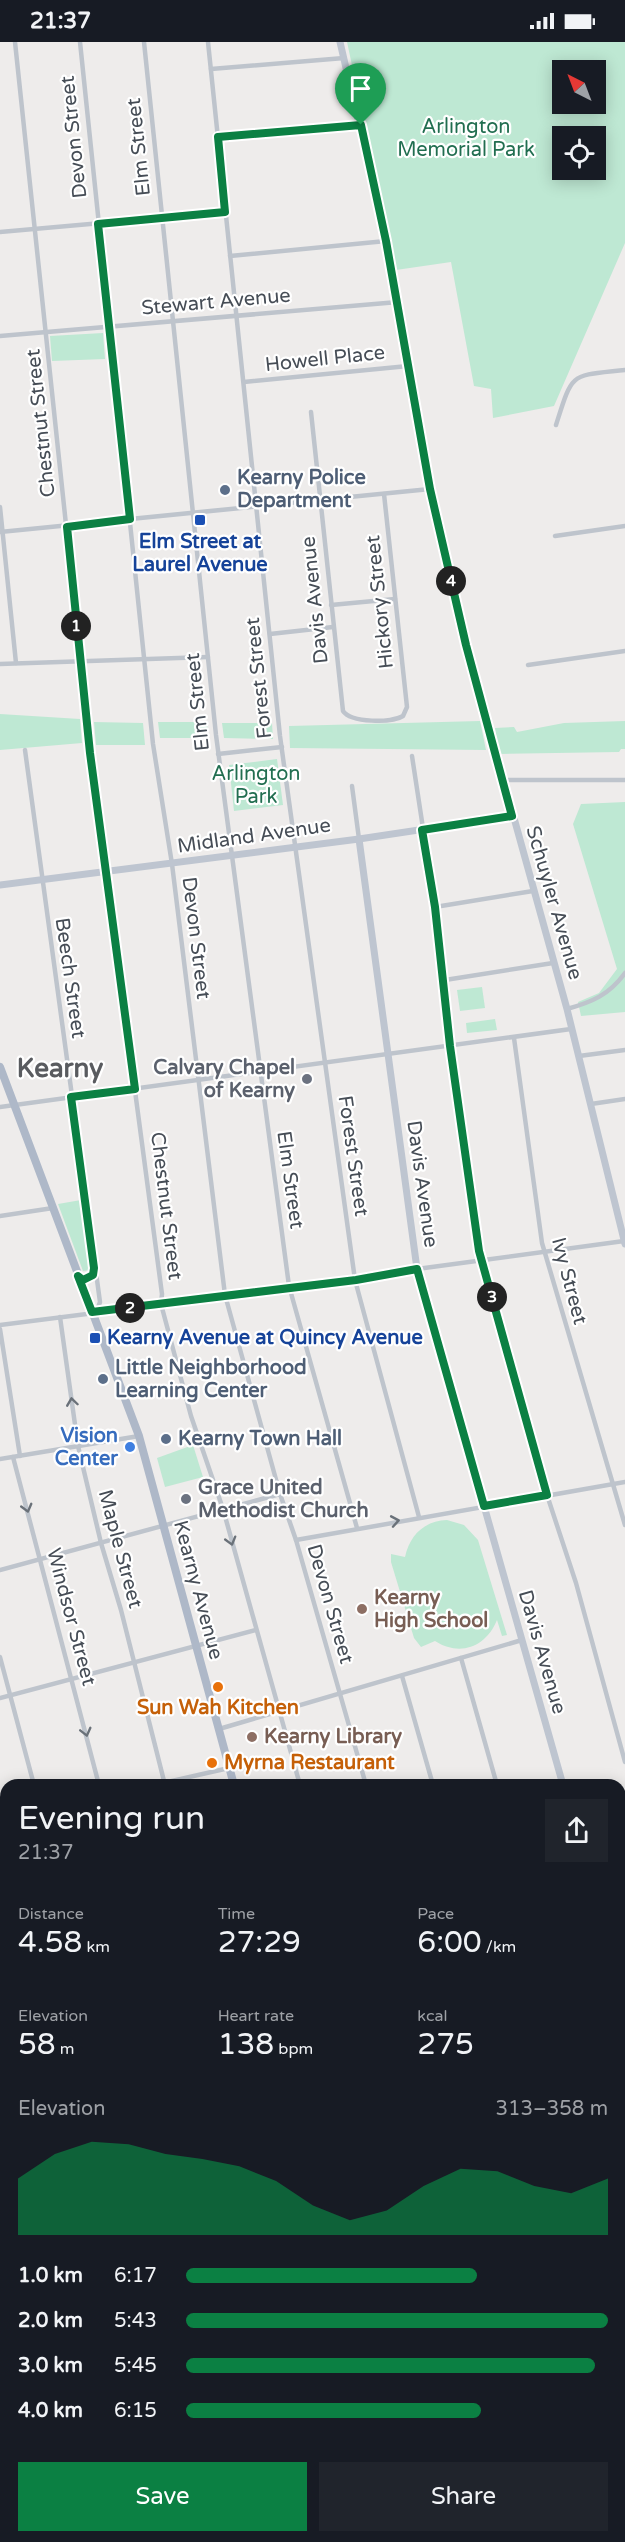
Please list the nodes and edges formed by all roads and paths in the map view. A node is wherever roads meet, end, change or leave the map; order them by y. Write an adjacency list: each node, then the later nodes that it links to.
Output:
1 (15, 42): 13 (street, Chestnut Street)
2 (80, 42): 12 (street, Devon Street)
3 (144, 42): 11 (street, Elm Street)
4 (208, 42): 7 (street, Forest Street)
5 (340, 42): 6 (street, Schuyler Avenue)
6 (344, 58): 7 (street); 8 (street, Schuyler Avenue)
7 (211, 69): 9 (street, Forest Street)
8 (361, 125): 9 (street); 15 (street, Schuyler Avenue)
9 (218, 137): 10 (street, Forest Street)
10 (225, 212): 11 (street); 16 (street, Forest Street)
11 (161, 218): 12 (street); 19 (street, Elm Street)
12 (98, 224): 13 (street); 20 (street, Devon Street)
13 (34, 229): 14 (street); 21 (street, Chestnut Street)
14 (0, 232)
15 (386, 241): 16 (street); 17 (street, Schuyler Avenue)
16 (230, 256): 18 (street, Forest Street)
17 (398, 302): 18 (street, Stewart Avenue); 23 (street, Schuyler Avenue)
18 (237, 315): 19 (street, Stewart Avenue); 25 (street, Forest Street)
19 (172, 321): 20 (street, Stewart Avenue); 33 (street, Elm Street)
20 (110, 326): 21 (street, Stewart Avenue); 34 (street, Devon Street)
21 (46, 331): 22 (street, Stewart Avenue); 36 (street, Chestnut Street)
22 (0, 336)
23 (409, 366): 25 (street, Howell Place); 28 (street, Schuyler Avenue)
24 (625, 370): 27 (street)
25 (244, 382): 32 (street, Forest Street)
26 (311, 412): 30 (street, Davis Avenue)
27 (556, 425)
28 (430, 489): 29 (street); 55 (street, Schuyler Avenue)
29 (384, 494): 30 (street); 39 (street, Hickory Street)
30 (321, 500): 32 (street); 40 (street, Davis Avenue)
31 (0, 507): 37 (street)
32 (256, 507): 33 (street); 42 (street, Forest Street)
33 (193, 513): 34 (street); 44 (street, Elm Street)
34 (130, 519): 36 (street); 45 (street, Devon Street)
35 (625, 526): 38 (street)
36 (67, 527): 37 (street); 46 (street, Chestnut Street)
37 (1, 532): 47 (street)
38 (555, 536)
39 (395, 599): 40 (street); 50 (street, Hickory Street)
40 (331, 605): 41 (street, Davis Avenue)
41 (333, 627): 42 (street); 50 (street, Davis Avenue)
42 (270, 634): 51 (street, Forest Street)
43 (625, 651): 49 (street)
44 (208, 657): 45 (street); 53 (street, Elm Street)
45 (144, 659): 46 (street); 63 (street, Devon Street)
46 (80, 661): 47 (street); 64 (street, Chestnut Street)
47 (16, 663): 48 (street)
48 (0, 664)
49 (528, 665)
50 (407, 707)
51 (282, 747): 53 (street); 61 (street, Forest Street)
52 (25, 750): 65 (street, Beech Street)
53 (218, 754): 62 (street, Elm Street)
54 (412, 756): 59 (street)
55 (502, 780): 56 (street); 58 (street, Schuyler Avenue)
56 (625, 780)
57 (352, 786): 60 (street, Davis Avenue)
58 (512, 816): 59 (street, Midland Avenue); 67 (street, Schuyler Avenue)
59 (422, 830): 60 (street, Midland Avenue); 68 (street)
60 (359, 839): 61 (street, Midland Avenue); 77 (street, Davis Avenue)
61 (295, 847): 62 (street, Midland Avenue); 79 (street, Forest Street)
62 (232, 855): 63 (street, Midland Avenue); 81 (street, Elm Street)
63 (172, 864): 64 (street, Midland Avenue); 82 (street, Devon Street)
64 (107, 873): 65 (street, Midland Avenue); 83 (street, Chestnut Street)
65 (42, 880): 66 (street, Midland Avenue); 84 (street, Beech Street)
66 (0, 885)
67 (534, 891): 68 (street); 69 (street, Schuyler Avenue)
68 (435, 907): 71 (street)
69 (553, 963): 71 (street); 72 (street, Schuyler Avenue)
70 (624, 974): 72 (street)
71 (445, 980): 75 (street)
72 (567, 1009): 73 (street, Schuyler Avenue)
73 (571, 1029): 74 (street); 78 (street, Schuyler Avenue)
74 (514, 1038): 75 (street); 92 (street, Ivy Street)
75 (450, 1046): 77 (street); 93 (street)
76 (625, 1050): 78 (street)
77 (389, 1056): 79 (street); 95 (street, Davis Avenue)
78 (579, 1056): 86 (street, Schuyler Avenue)
79 (325, 1063): 81 (street); 97 (street, Forest Street)
80 (0, 1067): 87 (main road, Kearny Avenue)
81 (261, 1072): 82 (street); 98 (street, Elm Street)
82 (199, 1081): 83 (street); 99 (street, Devon Street)
83 (135, 1089): 84 (street); 100 (street, Chestnut Street)
84 (71, 1097): 87 (street); 94 (street, Beech Street)
85 (625, 1099): 86 (street)
86 (591, 1104): 91 (street, Schuyler Avenue)
87 (13, 1105): 88 (street); 89 (main road, Kearny Avenue)
88 (0, 1107)
89 (53, 1208): 90 (street); 96 (main road, Kearny Avenue)
90 (0, 1216)
91 (625, 1242): 92 (street)
92 (545, 1252): 93 (street); 109 (street, Ivy Street)
93 (482, 1261): 95 (street); 111 (street)
94 (94, 1268): 96 (main road); 101 (street, Beech Street)
95 (417, 1269): 97 (street); 112 (street, Davis Avenue)
96 (78, 1276): 101 (main road, Kearny Avenue)
97 (356, 1280): 98 (street); 114 (street, Forest Street)
98 (289, 1286): 99 (street); 117 (street, Elm Street)
99 (225, 1295): 100 (street); 110 (street, Devon Street)
100 (161, 1304): 101 (street); 113 (street, Chestnut Street)
101 (92, 1312): 102 (street); 104 (main road, Kearny Avenue)
102 (60, 1317): 103 (street); 105 (street, Maple Street, one-way to 102)
103 (0, 1327): 106 (street, Windsor Street)
104 (139, 1436): 105 (street); 115 (main road, Kearny Avenue)
105 (78, 1446): 106 (street); 119 (street, Maple Street)
106 (17, 1456): 107 (street); 120 (street, Windsor Street, one-way to 120)
107 (0, 1459)
108 (625, 1482): 109 (street)
109 (611, 1484): 111 (street); 116 (street, Ivy Street)
110 (280, 1494): 113 (street); 118 (street, Devon Street)
111 (547, 1495): 112 (street); 135 (street)
112 (484, 1506): 114 (street); 123 (street, Davis Avenue)
113 (223, 1509): 115 (street); 122 (street, Chestnut Street, one-way to 122)
114 (419, 1517): 117 (street, one-way to 114)
115 (165, 1526): 119 (street); 124 (main road, Kearny Avenue)
116 (625, 1526)
117 (357, 1528): 118 (street)
118 (296, 1540): 130 (street, Devon Street)
119 (101, 1543): 120 (street); 127 (street, Maple Street)
120 (40, 1559): 121 (street); 129 (street, Windsor Street)
121 (0, 1570)
122 (256, 1630): 124 (street); 133 (street, Chestnut Street)
123 (522, 1640): 126 (street); 146 (street, Davis Avenue)
124 (196, 1646): 127 (street); 134 (main road, Kearny Avenue)
125 (0, 1657): 131 (street)
126 (461, 1658): 128 (street); 145 (street)
127 (134, 1663): 129 (street); 139 (street, Maple Street)
128 (402, 1676): 130 (street); 144 (street)
129 (72, 1679): 131 (street); 138 (street, Windsor Street, one-way to 138)
130 (340, 1693): 133 (street); 143 (street, Devon Street)
131 (10, 1695): 132 (street); 137 (street)
132 (0, 1698)
133 (279, 1711): 134 (street); 142 (street, Chestnut Street)
134 (219, 1729): 136 (main road, Kearny Avenue)
135 (625, 1762)
136 (229, 1768): 140 (street); 141 (main road, Kearny Avenue)
137 (32, 1779)
138 (97, 1779)
139 (164, 1779)
140 (185, 1779)
141 (232, 1779)
142 (298, 1779)
143 (364, 1779)
144 (431, 1779)
145 (495, 1779)
146 (561, 1779)

